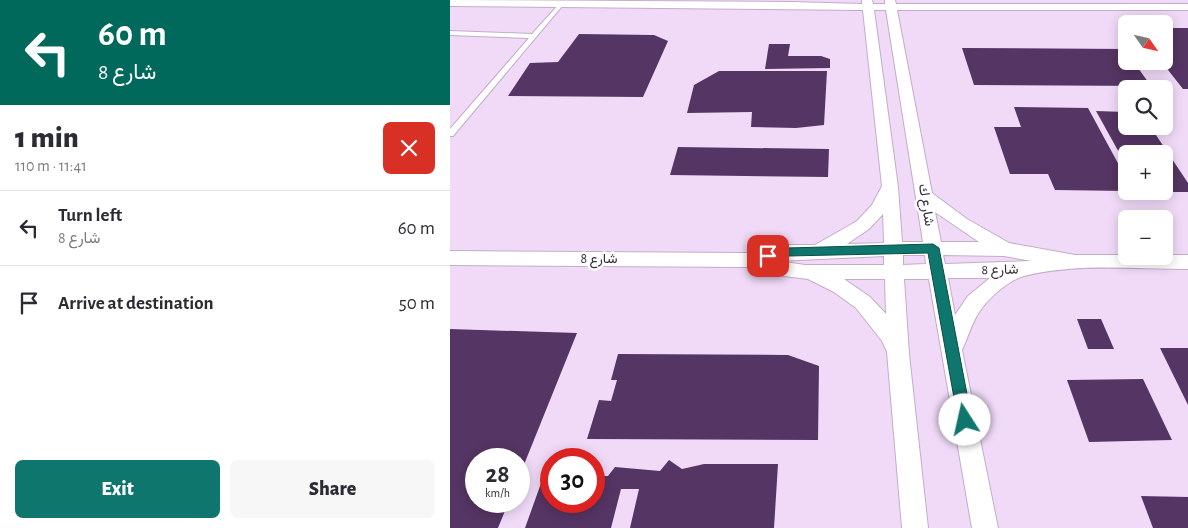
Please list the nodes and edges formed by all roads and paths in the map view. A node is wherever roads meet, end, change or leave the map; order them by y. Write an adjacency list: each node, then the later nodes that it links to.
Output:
1 (450, 3): 3 (street)
2 (818, 3): 3 (street); 7 (street); 7 (street)
3 (561, 4): 10 (lane)
4 (891, 4): 5 (street); 7 (street); 8 (street, شارع ك)
5 (932, 4): 6 (street); 8 (street)
6 (1188, 7)
7 (864, 14): 12 (street)
8 (896, 32): 13 (street, شارع ك)
9 (450, 33): 10 (lane)
10 (533, 36): 11 (lane)
11 (450, 134)
12 (890, 187): 15 (street); 17 (street)
13 (925, 196): 14 (street, شارع ك); 16 (street, شارع 8)
14 (933, 248): 15 (street, شارع 8); 16 (street, شارع 8); 23 (street, شارع ك)
15 (892, 249): 17 (street, شارع 8); 25 (street)
16 (1004, 249): 20 (street, شارع 8)
17 (811, 251): 19 (street, شارع 8)
18 (450, 258): 19 (street, شارع 8)
19 (749, 260): 24 (street, شارع 8)
20 (1075, 262): 21 (street, شارع 8); 22 (street, شارع 8)
21 (1188, 262)
22 (1017, 270): 23 (street, شارع 8); 26 (street)
23 (937, 271): 25 (street, شارع 8); 26 (street, شارع ك)
24 (805, 272): 25 (street, شارع 8); 27 (street, شارع 8)
25 (894, 272): 27 (street)
26 (952, 350): 29 (street, شارع ك)
27 (898, 354): 28 (street)
28 (916, 528)
29 (985, 528)

